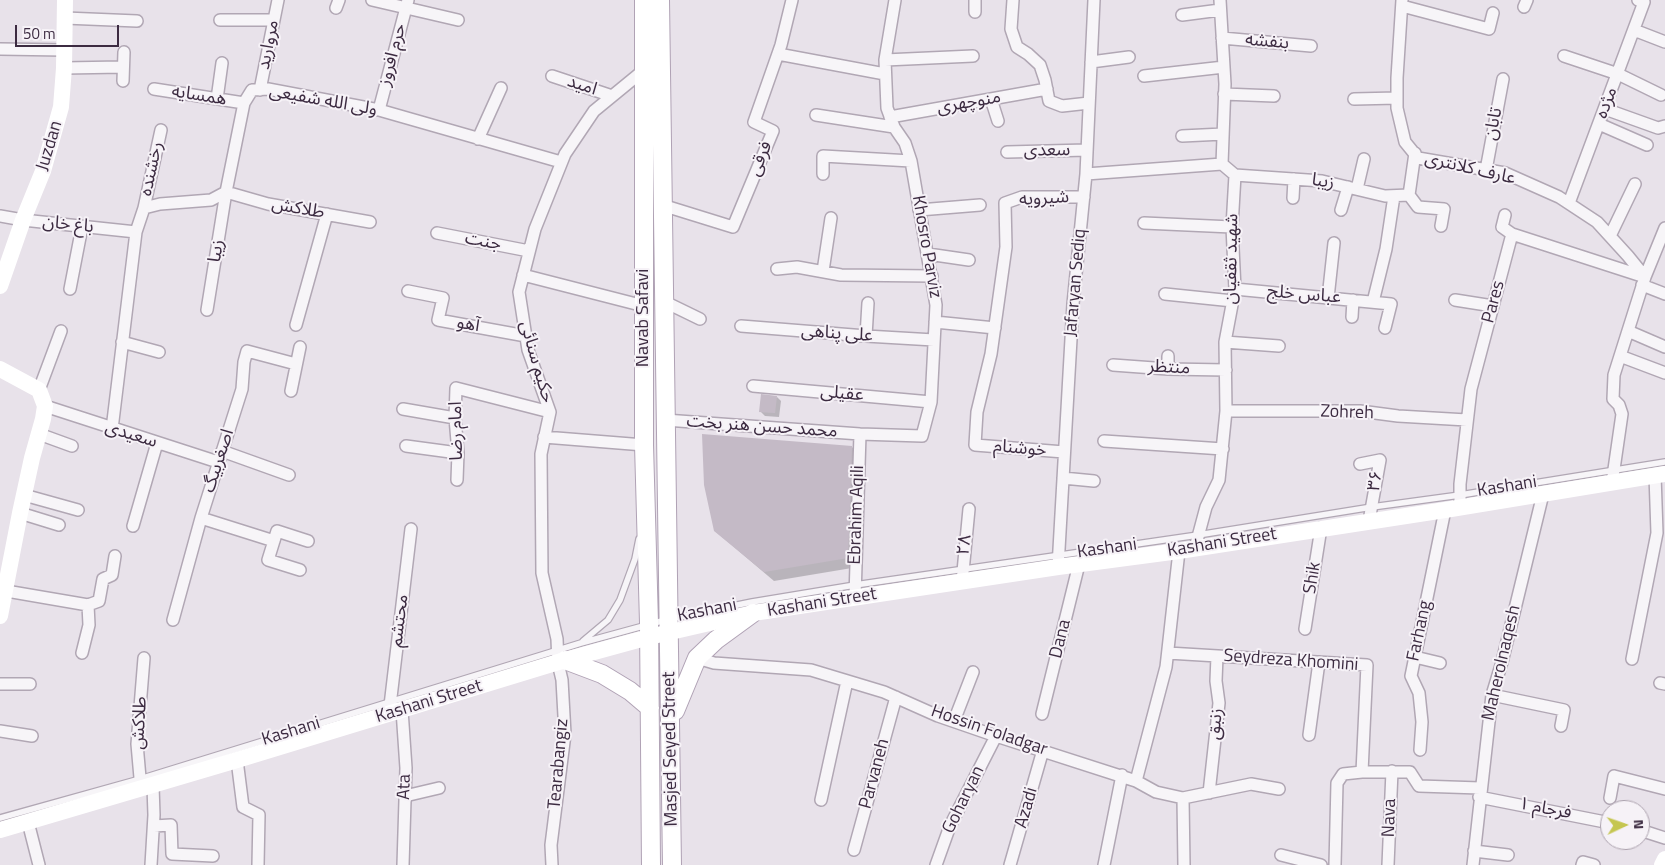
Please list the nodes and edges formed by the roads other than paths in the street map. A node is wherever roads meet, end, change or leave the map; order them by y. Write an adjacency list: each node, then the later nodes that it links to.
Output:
1 (65, 0): 18 (main road, Juzdan)
2 (278, 0): 20 (street, مروارید)
3 (372, 0): 13 (street)
4 (644, 0): 40 (main road, Navab Safavi)
5 (660, 0): 93 (main road, Navab Safavi)
6 (792, 0): 30 (street, فرقی)
7 (895, 0): 34 (street, Khosro Parviz)
8 (975, 0): 15 (street)
9 (1013, 0): 49 (street)
10 (1094, 0): 35 (street, Jafaryan Sediq)
11 (1641, 1): 23 (street, مژده)
12 (1402, 3): 16 (street); 55 (street, عارف کلانتری)
13 (407, 4): 21 (street); 62 (street, حرم افروز)
14 (1220, 5): 17 (street); 24 (street)
15 (975, 12)
16 (1493, 12)
17 (1182, 15)
18 (65, 18): 22 (street); 28 (main road, Juzdan)
19 (220, 20): 20 (street)
20 (274, 20): 50 (street, مروارید)
21 (458, 20)
22 (137, 21)
23 (1634, 30): 25 (street); 42 (street, مژده)
24 (1222, 38): 26 (street, بنفشه); 38 (street)
25 (1665, 42)
26 (1311, 46)
27 (0, 49): 28 (street)
28 (64, 50): 39 (main road, Juzdan)
29 (124, 52): 37 (street)
30 (778, 54): 41 (street); 93 (street, فرقی)
31 (973, 56): 34 (street)
32 (1564, 56): 42 (street)
33 (1128, 57): 35 (street)
34 (884, 60): 41 (street, Khosro Parviz)
35 (1091, 62): 60 (street, Jafaryan Sediq)
36 (222, 63): 56 (street)
37 (122, 67): 39 (street); 46 (street)
38 (1224, 67): 44 (street); 51 (street)
39 (64, 68): 102 (main road, Juzdan)
40 (644, 70): 53 (street, حکیم سنائی); 134 (main road, Navab Safavi)
41 (885, 74): 65 (street, Khosro Parviz)
42 (1618, 74): 52 (street); 61 (street, مژده)
43 (552, 76): 53 (street, امید)
44 (1144, 76)
45 (1503, 79): 80 (street, تابان)
46 (123, 81)
47 (501, 88): 71 (street)
48 (154, 89): 56 (street, همسایه)
49 (1047, 89): 57 (street, منوچهری); 60 (street)
50 (260, 90): 59 (street, ولی الله شفیعی); 62 (street, ولی الله شفیعی)
51 (1224, 94): 54 (street); 69 (street)
52 (1662, 95)
53 (612, 96): 78 (street, حکیم سنائی)
54 (1274, 96)
55 (1397, 98): 58 (street); 75 (street, عارف کلانتری)
56 (216, 99): 59 (street, همسایه)
57 (991, 99): 64 (street); 65 (street, منوچهری)
58 (1354, 99)
59 (244, 103): 87 (street, ولی الله شفیعی)
60 (1089, 103): 73 (street, Jafaryan Sediq)
61 (1605, 109): 66 (street, مژده); 67 (street)
62 (379, 110): 71 (street, ولی الله شفیعی)
63 (816, 115): 65 (street, منوچهری)
64 (998, 121)
65 (892, 122): 77 (street, Khosro Parviz)
66 (1600, 124): 72 (street); 92 (street, مژده)
67 (1665, 126)
68 (161, 130): 95 (street, رخشنده)
69 (1222, 134): 70 (street); 79 (street)
70 (1182, 136)
71 (478, 139): 78 (street, ولی الله شفیعی)
72 (1647, 145)
73 (1087, 150): 74 (street, سعدی); 82 (street, Jafaryan Sediq)
74 (1007, 152)
75 (1415, 153): 80 (street, عارف کلانتری); 88 (street)
76 (1364, 159): 86 (street)
77 (911, 161): 81 (street); 96 (street, Khosro Parviz)
78 (561, 162): 114 (street, حکیم سنائی)
79 (1222, 164): 82 (street); 83 (street)
80 (1486, 170): 92 (street, عارف کلانتری)
81 (823, 174)
82 (1086, 174): 90 (street, Jafaryan Sediq)
83 (1235, 175): 84 (street, زیبا); 107 (street, شهید ثقفیان)
84 (1294, 179): 86 (street, زیبا); 91 (street)
85 (1635, 184): 112 (street)
86 (1353, 188): 89 (street, زیبا); 97 (street)
87 (226, 192): 95 (street); 98 (street, طلاکش); 136 (street, زیبا)
88 (1409, 195): 89 (street, زیبا); 105 (street)
89 (1394, 196): 132 (street)
90 (1084, 198): 142 (street, شیرویه); 184 (street, Jafaryan Sediq)
91 (1293, 198)
92 (1569, 203): 112 (street, عارف کلانتری)
93 (662, 205): 131 (main road, Navab Safavi)
94 (980, 205): 96 (street)
95 (144, 208): 109 (street)
96 (919, 210): 115 (street, Khosro Parviz)
97 (1341, 210)
98 (327, 214): 103 (street, طلاکش); 140 (street)
99 (1505, 215): 111 (street)
100 (0, 216): 102 (street, باغ خان)
101 (831, 218): 118 (street)
102 (23, 220): 106 (street, باغ خان); 122 (main road, Juzdan)
103 (370, 222)
104 (1144, 223): 107 (street)
105 (1441, 226)
106 (82, 227): 109 (street, باغ خان); 123 (street)
107 (1232, 227): 127 (street, شهید ثقفیان)
108 (1665, 228): 121 (street)
109 (136, 232): 149 (street)
110 (437, 232): 114 (street, جنت)
111 (1512, 234): 121 (street); 135 (street, Pares)
112 (1610, 236): 121 (street, عارف کلانتری)
113 (1334, 243): 128 (street)
114 (530, 251): 119 (street, حکیم سنائی)
115 (928, 254): 116 (street); 120 (street, Khosro Parviz)
116 (969, 260)
117 (777, 269): 118 (street)
118 (823, 271): 120 (street)
119 (523, 275): 134 (street); 146 (street, حکیم سنائی)
120 (932, 276): 139 (street, Khosro Parviz)
121 (1644, 281): 126 (street); 144 (street)
122 (0, 286)
123 (70, 289)
124 (408, 291): 146 (street, آهو)
125 (1165, 294): 127 (street, عباس خلج)
126 (1665, 294)
127 (1234, 295): 128 (street, عباس خلج); 150 (street, شهید ثقفیان)
128 (1328, 298): 129 (street, عباس خلج)
129 (1354, 300): 132 (street, عباس خلج); 137 (street)
130 (1456, 300): 135 (street)
131 (663, 301): 138 (street); 172 (main road, Navab Safavi)
132 (1373, 302): 143 (street, عباس خلج)
133 (868, 303): 147 (street)
134 (644, 306): 180 (main road, Navab Safavi)
135 (1493, 306): 173 (street, Pares)
136 (207, 310)
137 (1352, 317)
138 (700, 319)
139 (935, 322): 142 (street); 148 (street, Khosro Parviz)
140 (296, 325)
141 (741, 326): 147 (street, علی پناهی)
142 (995, 328): 184 (street, خوشنام)
143 (1385, 328)
144 (1628, 330): 153 (street); 156 (street)
145 (61, 331): 164 (street)
146 (526, 336): 170 (street, حکیم سنائی)
147 (866, 336): 148 (street, علی پناهی)
148 (934, 340): 166 (street, Khosro Parviz)
149 (122, 342): 154 (street); 174 (street)
150 (1225, 342): 151 (street); 161 (street, شهید ثقفیان)
151 (1279, 346)
152 (300, 347): 157 (street)
153 (1665, 347)
154 (159, 352)
155 (1168, 356): 160 (street)
156 (1620, 356): 162 (street); 191 (street)
157 (296, 364): 165 (street); 186 (street, اصغربیگ)
158 (1113, 365): 160 (street, منتظر)
159 (0, 369): 164 (main road)
160 (1168, 369): 161 (street, منتظر)
161 (1226, 370): 169 (street, شهید ثقفیان)
162 (1665, 373)
163 (753, 386): 166 (street, عقیلی)
164 (39, 390): 167 (main road)
165 (290, 391)
166 (931, 402): 176 (street, Khosro Parviz)
167 (45, 406): 174 (street, سعیدی); 175 (main road)
168 (403, 409): 171 (street)
169 (1226, 411): 173 (street, Zohreh); 183 (street, شهید ثقفیان)
170 (550, 412): 171 (street, امام رضا); 177 (street, حکیم سنائی)
171 (455, 418): 185 (street, امام رضا)
172 (665, 420): 176 (street, محمد حسن هنر بخت); 223 (main road, Navab Safavi)
173 (1467, 420): 198 (street, Pares)
174 (112, 429): 179 (street, سعیدی)
175 (39, 434): 181 (street); 196 (main road)
176 (860, 434): 218 (street, Ebrahim Aqili)
177 (544, 437): 180 (street); 232 (street, حکیم سنائی)
178 (1104, 440): 183 (street)
179 (158, 443): 186 (street, سعیدی); 206 (street)
180 (644, 445): 197 (main road, Navab Safavi)
181 (72, 446)
182 (406, 446): 185 (street)
183 (1223, 449): 211 (street, شهید ثقفیان)
184 (1064, 452): 192 (street, Jafaryan Sediq)
185 (458, 453): 193 (street, امام رضا)
186 (220, 457): 189 (street, سعیدی); 203 (street, اصغربیگ)
187 (1665, 462): 191 (lane, Kashani)
188 (1360, 464): 202 (street, ۳۶)
189 (289, 474)
190 (1660, 474): 191 (main road, Kashani Street); 205 (street)
191 (1613, 476): 195 (main road, Kashani Street); 198 (lane, Kashani)
192 (1063, 478): 194 (street); 213 (street, Jafaryan Sediq)
193 (458, 480)
194 (1094, 481)
195 (1543, 494): 198 (main road, Kashani Street); 241 (street, Maherolnaqesh)
196 (24, 495): 200 (street); 201 (main road)
197 (646, 503): 225 (main road, Navab Safavi); 226 (lane)
198 (1455, 504): 202 (main road, Kashani Street); 230 (street, Farhang)
199 (968, 509): 216 (street, ۲۸)
200 (78, 510)
201 (20, 513): 204 (street); 217 (main road)
202 (1371, 514): 207 (main road, Kashani Street); 211 (lane, Kashani)
203 (201, 518): 209 (street); 222 (street, اصغربیگ)
204 (59, 525)
205 (1661, 525): 234 (street)
206 (134, 526)
207 (1320, 528): 211 (main road, Kashani Street); 224 (street, Shik)
208 (411, 529): 243 (street, محتشم)
209 (274, 541): 210 (street); 215 (street)
210 (308, 541)
211 (1191, 545): 213 (lane, Kashani); 214 (main road, Kashani Street); 227 (street, شهید ثقفیان)
212 (115, 556): 219 (street)
213 (1058, 561): 214 (main road, Kashani Street); 216 (main road, Kashani Street)
214 (1079, 564): 245 (street, Dana)
215 (300, 570)
216 (962, 576): 218 (main road, Kashani Street)
217 (2, 591): 219 (street); 221 (main road)
218 (855, 591): 220 (main road, Kashani Street); 223 (lane, Kashani)
219 (88, 605): 228 (street)
220 (753, 613): 223 (main road, Kashani Street); 233 (main road)
221 (0, 616)
222 (173, 620)
223 (670, 626): 225 (main road, Kashani Street); 247 (main road, Masjed Seyed Street)
224 (1305, 629)
225 (649, 630): 226 (lane); 232 (main road, Kashani Street); 244 (main road, Masjed Seyed Street)
226 (581, 643): 232 (lane)
227 (1168, 652): 229 (street, Seydreza Khomini); 259 (street, شهید ثقفیان)
228 (82, 653)
229 (1217, 656): 235 (street, Seydreza Khomini); 264 (street, زنبق)
230 (1415, 657): 236 (street); 254 (street, Farhang)
231 (144, 658): 260 (street, طلاکش)
232 (560, 658): 243 (main road, Kashani Street); 244 (main road); 287 (street, Tearabangiz)
233 (697, 658): 238 (street, Hossin Foladgar); 247 (main road)
234 (1632, 659)
235 (1320, 662): 250 (street); 257 (street, Seydreza Khomini)
236 (1440, 663)
237 (972, 672): 246 (street)
238 (847, 681): 242 (street, Hossin Foladgar); 269 (street)
239 (0, 684): 240 (street)
240 (30, 684)
241 (1492, 695): 248 (street); 265 (street, Maherolnaqesh)
242 (896, 697): 246 (street, Hossin Foladgar); 277 (street, Parvaneh)
243 (394, 708): 255 (main road, Kashani Street); 260 (lane, Kashani); 266 (street, Ata)
244 (650, 708): 288 (main road, Masjed Seyed Street)
245 (1042, 714)
246 (954, 721): 252 (street, Hossin Foladgar)
247 (670, 723): 289 (main road, Masjed Seyed Street)
248 (1561, 726)
249 (0, 731): 251 (street)
250 (1309, 734)
251 (32, 736)
252 (996, 736): 253 (street, Hossin Foladgar); 290 (street, Goharyan)
253 (1043, 750): 258 (street, Hossin Foladgar); 291 (street, Azadi)
254 (1420, 750)
255 (237, 760): 260 (main road, Kashani Street); 285 (street)
256 (1392, 771): 257 (street); 265 (street, فرجام ۱); 296 (street, Nava)
257 (1362, 772): 295 (street)
258 (1122, 776): 259 (street, Hossin Foladgar); 292 (street)
259 (1136, 780): 267 (street, Hossin Foladgar)
260 (144, 784): 270 (lane, Kashani); 272 (main road, Kashani Street); 273 (street, طلاکش)
261 (439, 788): 266 (street)
262 (1280, 789): 264 (street, Hossin Foladgar)
263 (1665, 789): 268 (street)
264 (1208, 793): 267 (street, Hossin Foladgar)
265 (1480, 793): 271 (street, فرجام ۱); 278 (street, Maherolnaqesh)
266 (405, 796): 286 (street, Ata)
267 (1183, 798): 293 (street)
268 (1610, 798)
269 (821, 800)
270 (0, 818)
271 (1600, 821)
272 (28, 822): 274 (main road, Kashani Street); 283 (street)
273 (154, 826): 281 (street); 284 (street, طلاکش)
274 (0, 830)
275 (1650, 833): 276 (street)
276 (1665, 838)
277 (854, 850)
278 (1474, 851): 280 (street); 297 (street, Maherolnaqesh)
279 (1281, 855): 294 (street)
280 (1508, 855)
281 (213, 856)
282 (1665, 859): 300 (main road)
283 (39, 865)
284 (151, 865)
285 (258, 865)
286 (403, 865)
287 (552, 865)
288 (651, 865)
289 (672, 865)
290 (936, 865)
291 (1010, 865)
292 (1104, 865)
293 (1184, 865)
294 (1321, 865)
295 (1334, 865)
296 (1388, 865)
297 (1472, 865)
298 (1582, 865): 299 (street)
299 (1594, 865)
300 (1662, 865)

